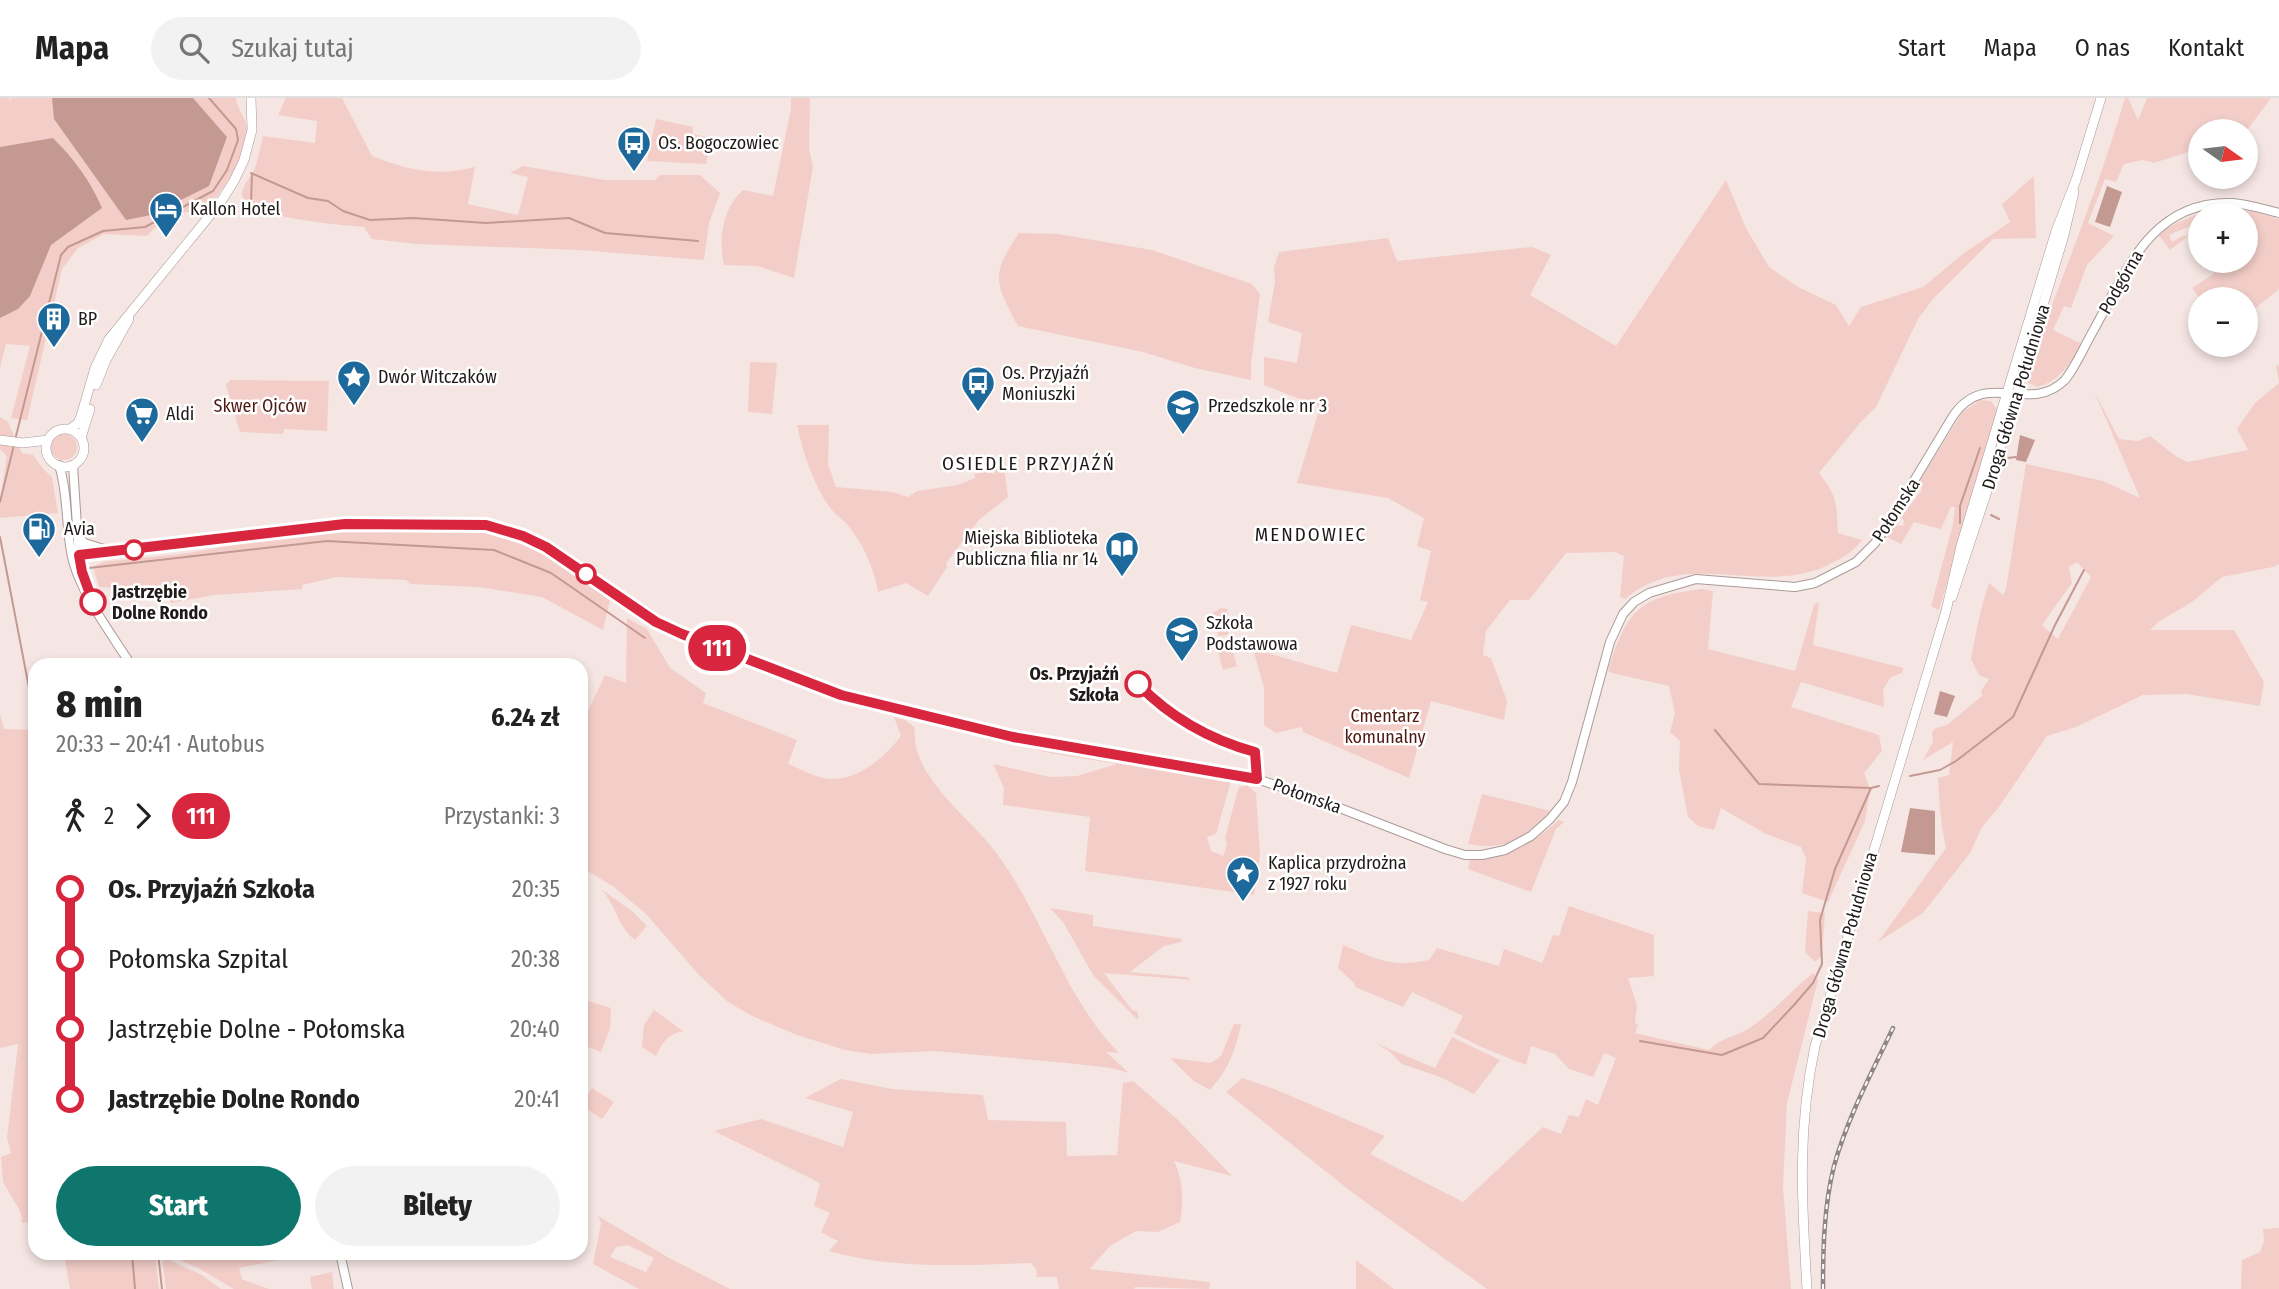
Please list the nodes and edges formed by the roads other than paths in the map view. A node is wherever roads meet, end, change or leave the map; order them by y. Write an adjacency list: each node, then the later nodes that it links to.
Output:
1 (251, 98): 4 (main road)
2 (2101, 98): 6 (main road, Droga Główna Południowa)
3 (2279, 213): 5 (street, Podgórna)
4 (134, 308): 7 (main road); 8 (main road)
5 (2089, 340): 6 (street, Połomska)
6 (2011, 393): 14 (street, Połomska); 20 (main road, Droga Główna Południowa)
7 (70, 429): 8 (main road); 10 (main road)
8 (81, 438): 12 (main road)
9 (0, 440): 10 (main road)
10 (47, 444): 11 (main road)
11 (59, 465): 12 (main road); 13 (street)
12 (73, 465): 13 (street)
13 (74, 537): 14 (street, Połomska); 15 (street); 16 (street)
14 (114, 551): 15 (street, Połomska)
15 (79, 555): 16 (street)
16 (93, 602): 17 (street)
17 (127, 658)
18 (342, 1260): 19 (street)
19 (348, 1289)
20 (1807, 1289)

